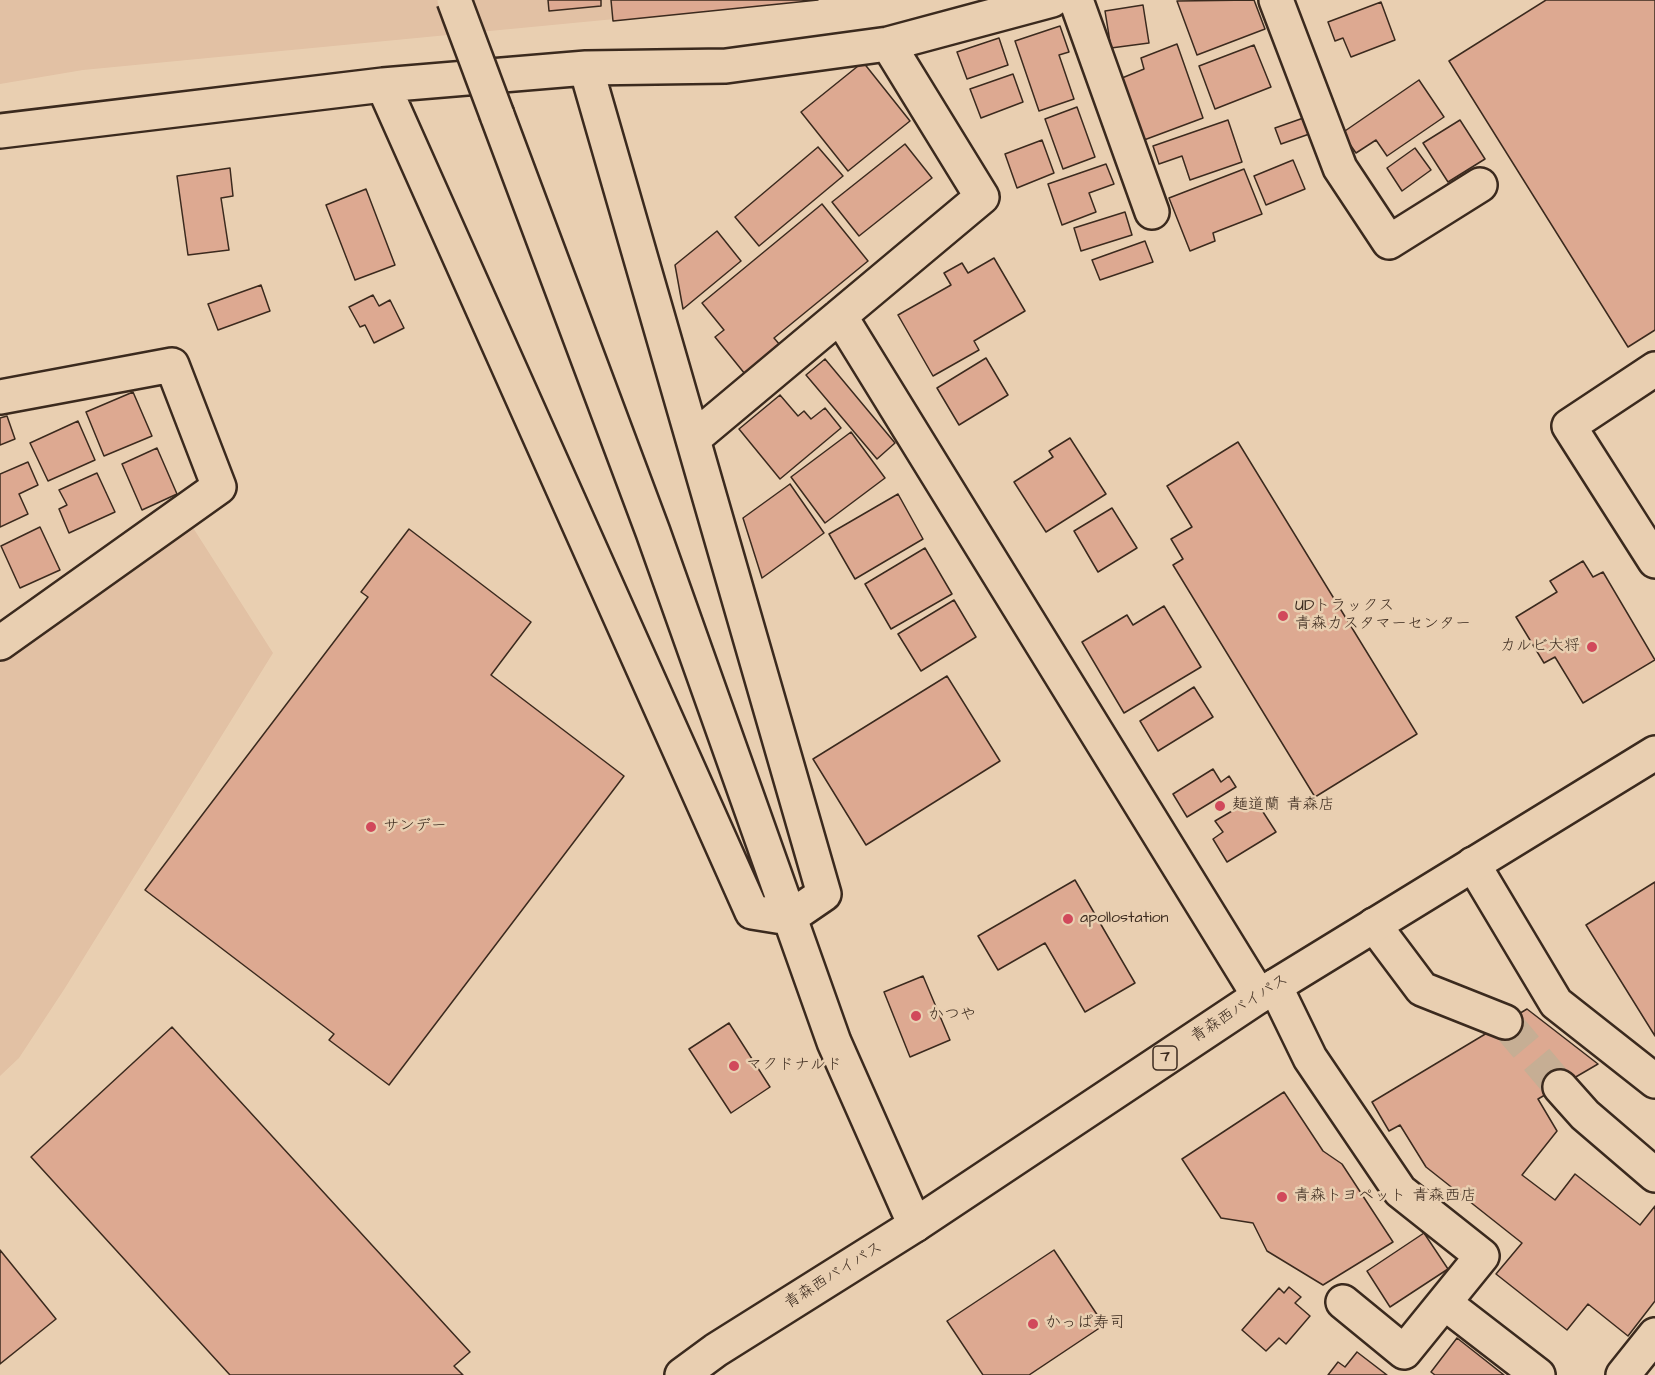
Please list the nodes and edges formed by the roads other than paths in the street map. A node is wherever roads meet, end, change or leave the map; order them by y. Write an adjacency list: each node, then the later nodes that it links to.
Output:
1 (454, 0): 19 (main road, bridge)
2 (1052, 0): 5 (main road)
3 (1076, 0): 10 (main road)
4 (1276, 0): 9 (main road)
5 (888, 44): 6 (main road); 11 (main road)
6 (586, 68): 7 (main road); 14 (main road)
7 (383, 85): 8 (main road); 19 (main road)
8 (0, 131)
9 (1480, 184)
10 (1152, 212)
11 (840, 316): 14 (main road); 21 (main road)
12 (1655, 369): 15 (main road)
13 (0, 397): 16 (main road)
14 (693, 439): 19 (main road)
15 (1655, 561)
16 (3, 632)
17 (1655, 753): 18 (main road, 青森西バイパス / 7)
18 (1473, 864): 20 (main road, 青森西バイパス / 7); 23 (main road)
19 (789, 918): 26 (main road)
20 (1374, 925): 21 (main road, 青森西バイパス / 7); 22 (main road)
21 (1267, 991): 26 (main road, 青森西バイパス / 7); 28 (main road)
22 (1505, 1022)
23 (1655, 1082)
24 (1560, 1087): 25 (main road)
25 (1655, 1175)
26 (915, 1225): 30 (main road, 青森西バイパス / 7)
27 (1343, 1302): 28 (main road)
28 (1446, 1304): 31 (main road)
29 (1655, 1335): 32 (main road)
30 (682, 1375)
31 (1538, 1375)
32 (1623, 1375)

